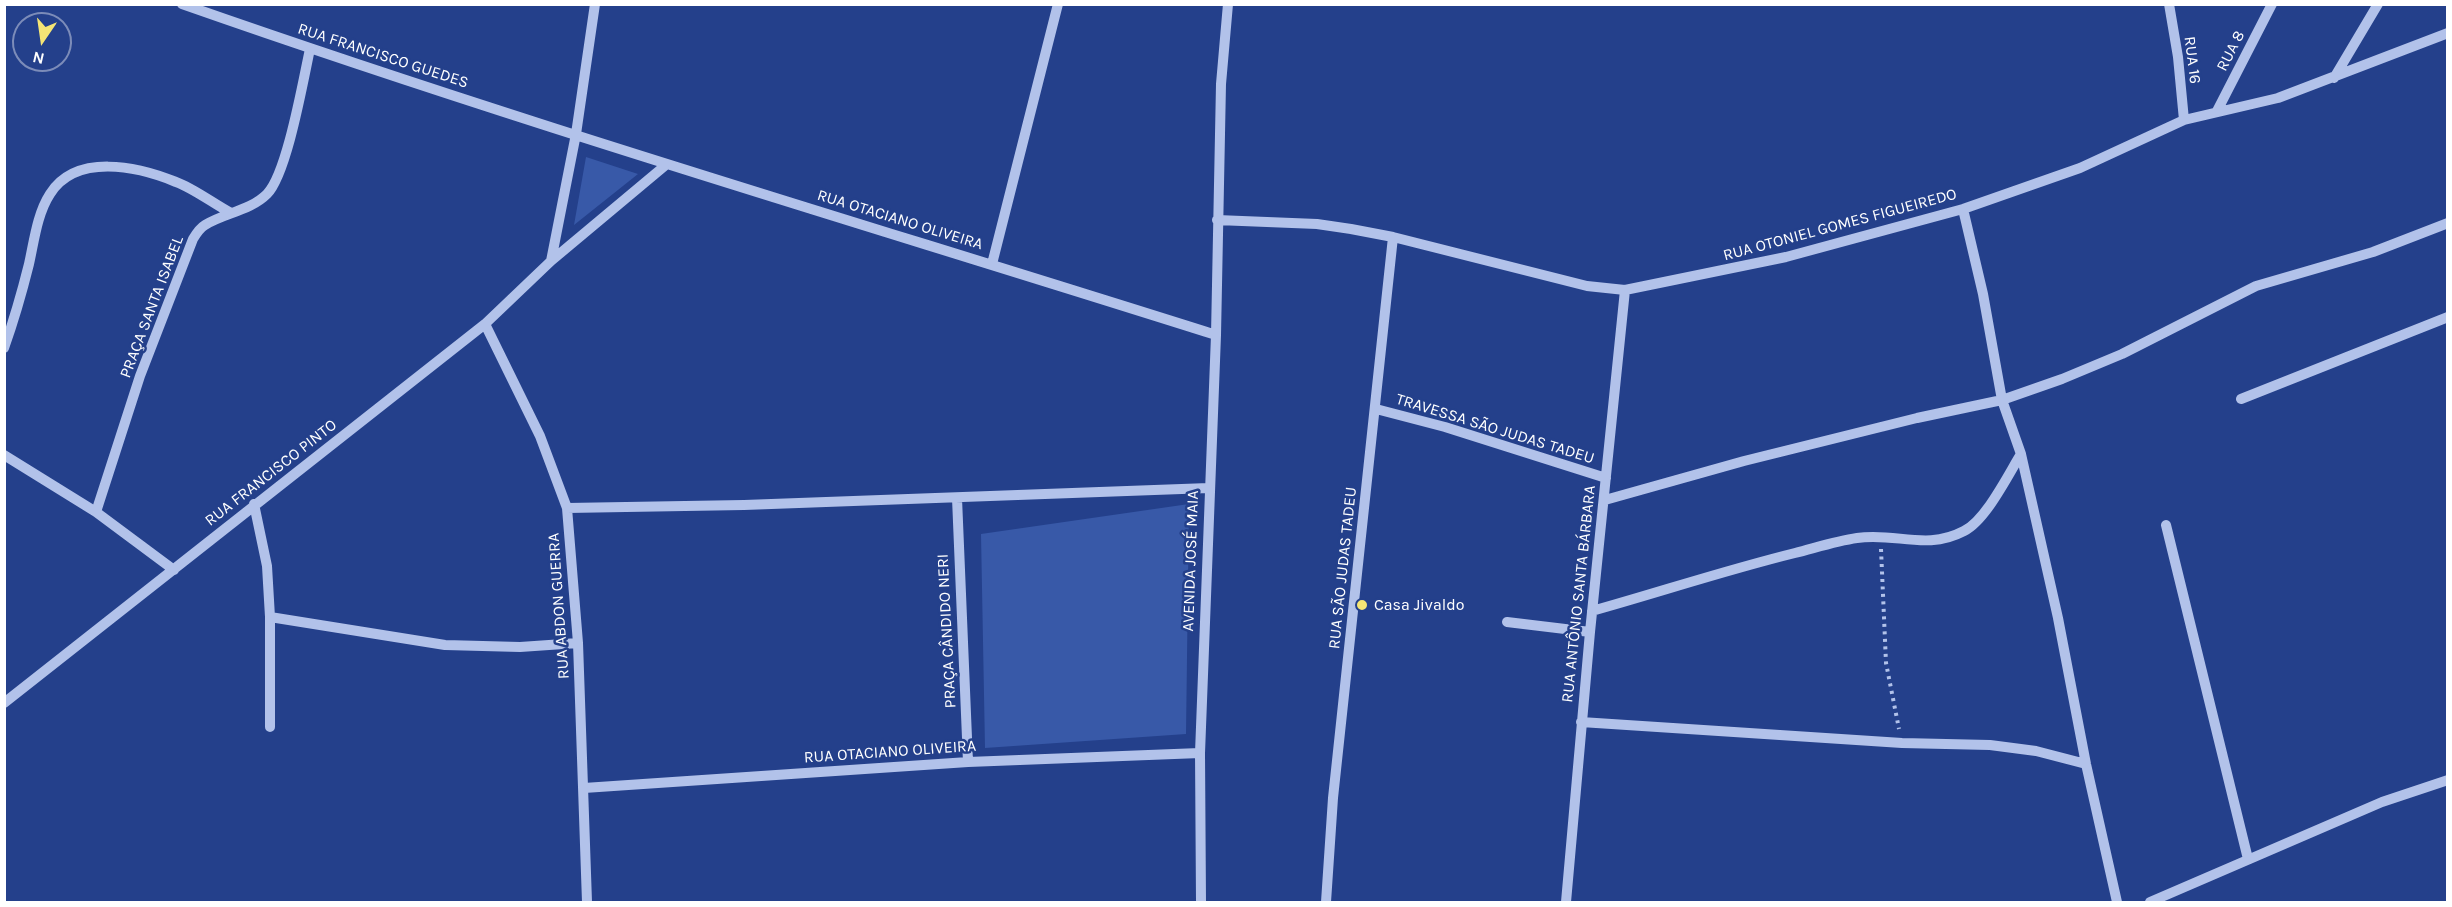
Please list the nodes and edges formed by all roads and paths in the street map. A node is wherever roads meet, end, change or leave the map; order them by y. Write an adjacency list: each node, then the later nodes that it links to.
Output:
1 (182, 4): 9 (street, RUA FRANCISCO GUEDES)
2 (595, 4): 13 (street)
3 (1058, 4): 21 (street)
4 (1228, 4): 17 (street, AVENIDA JOSÉ MAIA)
5 (2169, 4): 12 (street, RUA 16)
6 (2272, 4): 11 (street, RUA 8)
7 (2378, 4): 10 (street)
8 (2448, 33): 10 (street, RUA OTONIEL GOMES FIGUEIREDO)
9 (310, 49): 13 (street, RUA FRANCISCO GUEDES); 16 (street, PRAÇA SANTA ISABEL)
10 (2334, 78): 11 (street, RUA OTONIEL GOMES FIGUEIREDO)
11 (2217, 111): 12 (street, RUA OTONIEL GOMES FIGUEIREDO)
12 (2184, 120): 15 (street, RUA OTONIEL GOMES FIGUEIREDO)
13 (576, 134): 14 (street, RUA OTACIANO OLIVEIRA); 20 (street)
14 (667, 164): 20 (street); 21 (street, RUA OTACIANO OLIVEIRA)
15 (1963, 209): 22 (street, RUA OTONIEL GOMES FIGUEIREDO); 29 (street)
16 (231, 213): 24 (street); 39 (street, PRAÇA SANTA ISABEL)
17 (1217, 220): 19 (street, RUA OTONIEL GOMES FIGUEIREDO); 26 (street, AVENIDA JOSÉ MAIA)
18 (2448, 223): 29 (street)
19 (1393, 237): 22 (street, RUA OTONIEL GOMES FIGUEIREDO); 30 (street, RUA SÃO JUDAS TADEU)
20 (551, 261): 25 (street, RUA FRANCISCO PINTO)
21 (992, 264): 26 (street, RUA OTACIANO OLIVEIRA)
22 (1625, 290): 33 (street, RUA ANTÔNIO SANTA BÁRBARA)
23 (2448, 317): 28 (street)
24 (8, 323): 27 (street)
25 (485, 324): 37 (street, RUA FRANCISCO PINTO); 38 (street, RUA ABDON GUERRA)
26 (1216, 334): 34 (street, AVENIDA JOSÉ MAIA)
27 (4, 348)
28 (2241, 399)
29 (2002, 400): 31 (street); 36 (street)
30 (1376, 409): 33 (street, TRAVESSA SÃO JUDAS TADEU); 60 (street, RUA SÃO JUDAS TADEU)
31 (2021, 454): 41 (street); 54 (street)
32 (4, 455): 39 (street)
33 (1606, 478): 36 (street, RUA ANTÔNIO SANTA BÁRBARA)
34 (1209, 488): 35 (street); 52 (street, AVENIDA JOSÉ MAIA)
35 (957, 498): 38 (street); 53 (street, PRAÇA CÂNDIDO NERI)
36 (1605, 500): 43 (street, RUA ANTÔNIO SANTA BÁRBARA)
37 (255, 504): 42 (street, RUA FRANCISCO PINTO); 44 (street)
38 (567, 508): 47 (street, RUA ABDON GUERRA)
39 (96, 512): 42 (street)
40 (2166, 525): 57 (street)
41 (1880, 536): 43 (street); 51 (path)
42 (174, 570): 48 (street, RUA FRANCISCO PINTO)
43 (1592, 611): 46 (street, RUA ANTÔNIO SANTA BÁRBARA)
44 (270, 617): 47 (street); 50 (street)
45 (1507, 622): 46 (street)
46 (1590, 632): 49 (street, RUA ANTÔNIO SANTA BÁRBARA)
47 (578, 643): 56 (street, RUA ABDON GUERRA)
48 (4, 703)
49 (1581, 722): 51 (street); 61 (street, RUA ANTÔNIO SANTA BÁRBARA)
50 (270, 728)
51 (1902, 743): 54 (street)
52 (1200, 753): 53 (street, RUA OTACIANO OLIVEIRA); 59 (street, AVENIDA JOSÉ MAIA)
53 (968, 762): 56 (street, RUA OTACIANO OLIVEIRA)
54 (2086, 764): 62 (street)
55 (2448, 780): 57 (street)
56 (584, 788): 58 (street, RUA ABDON GUERRA)
57 (2248, 859): 63 (street)
58 (587, 903)
59 (1202, 903)
60 (1326, 903)
61 (1566, 903)
62 (2117, 903)
63 (2150, 903)

